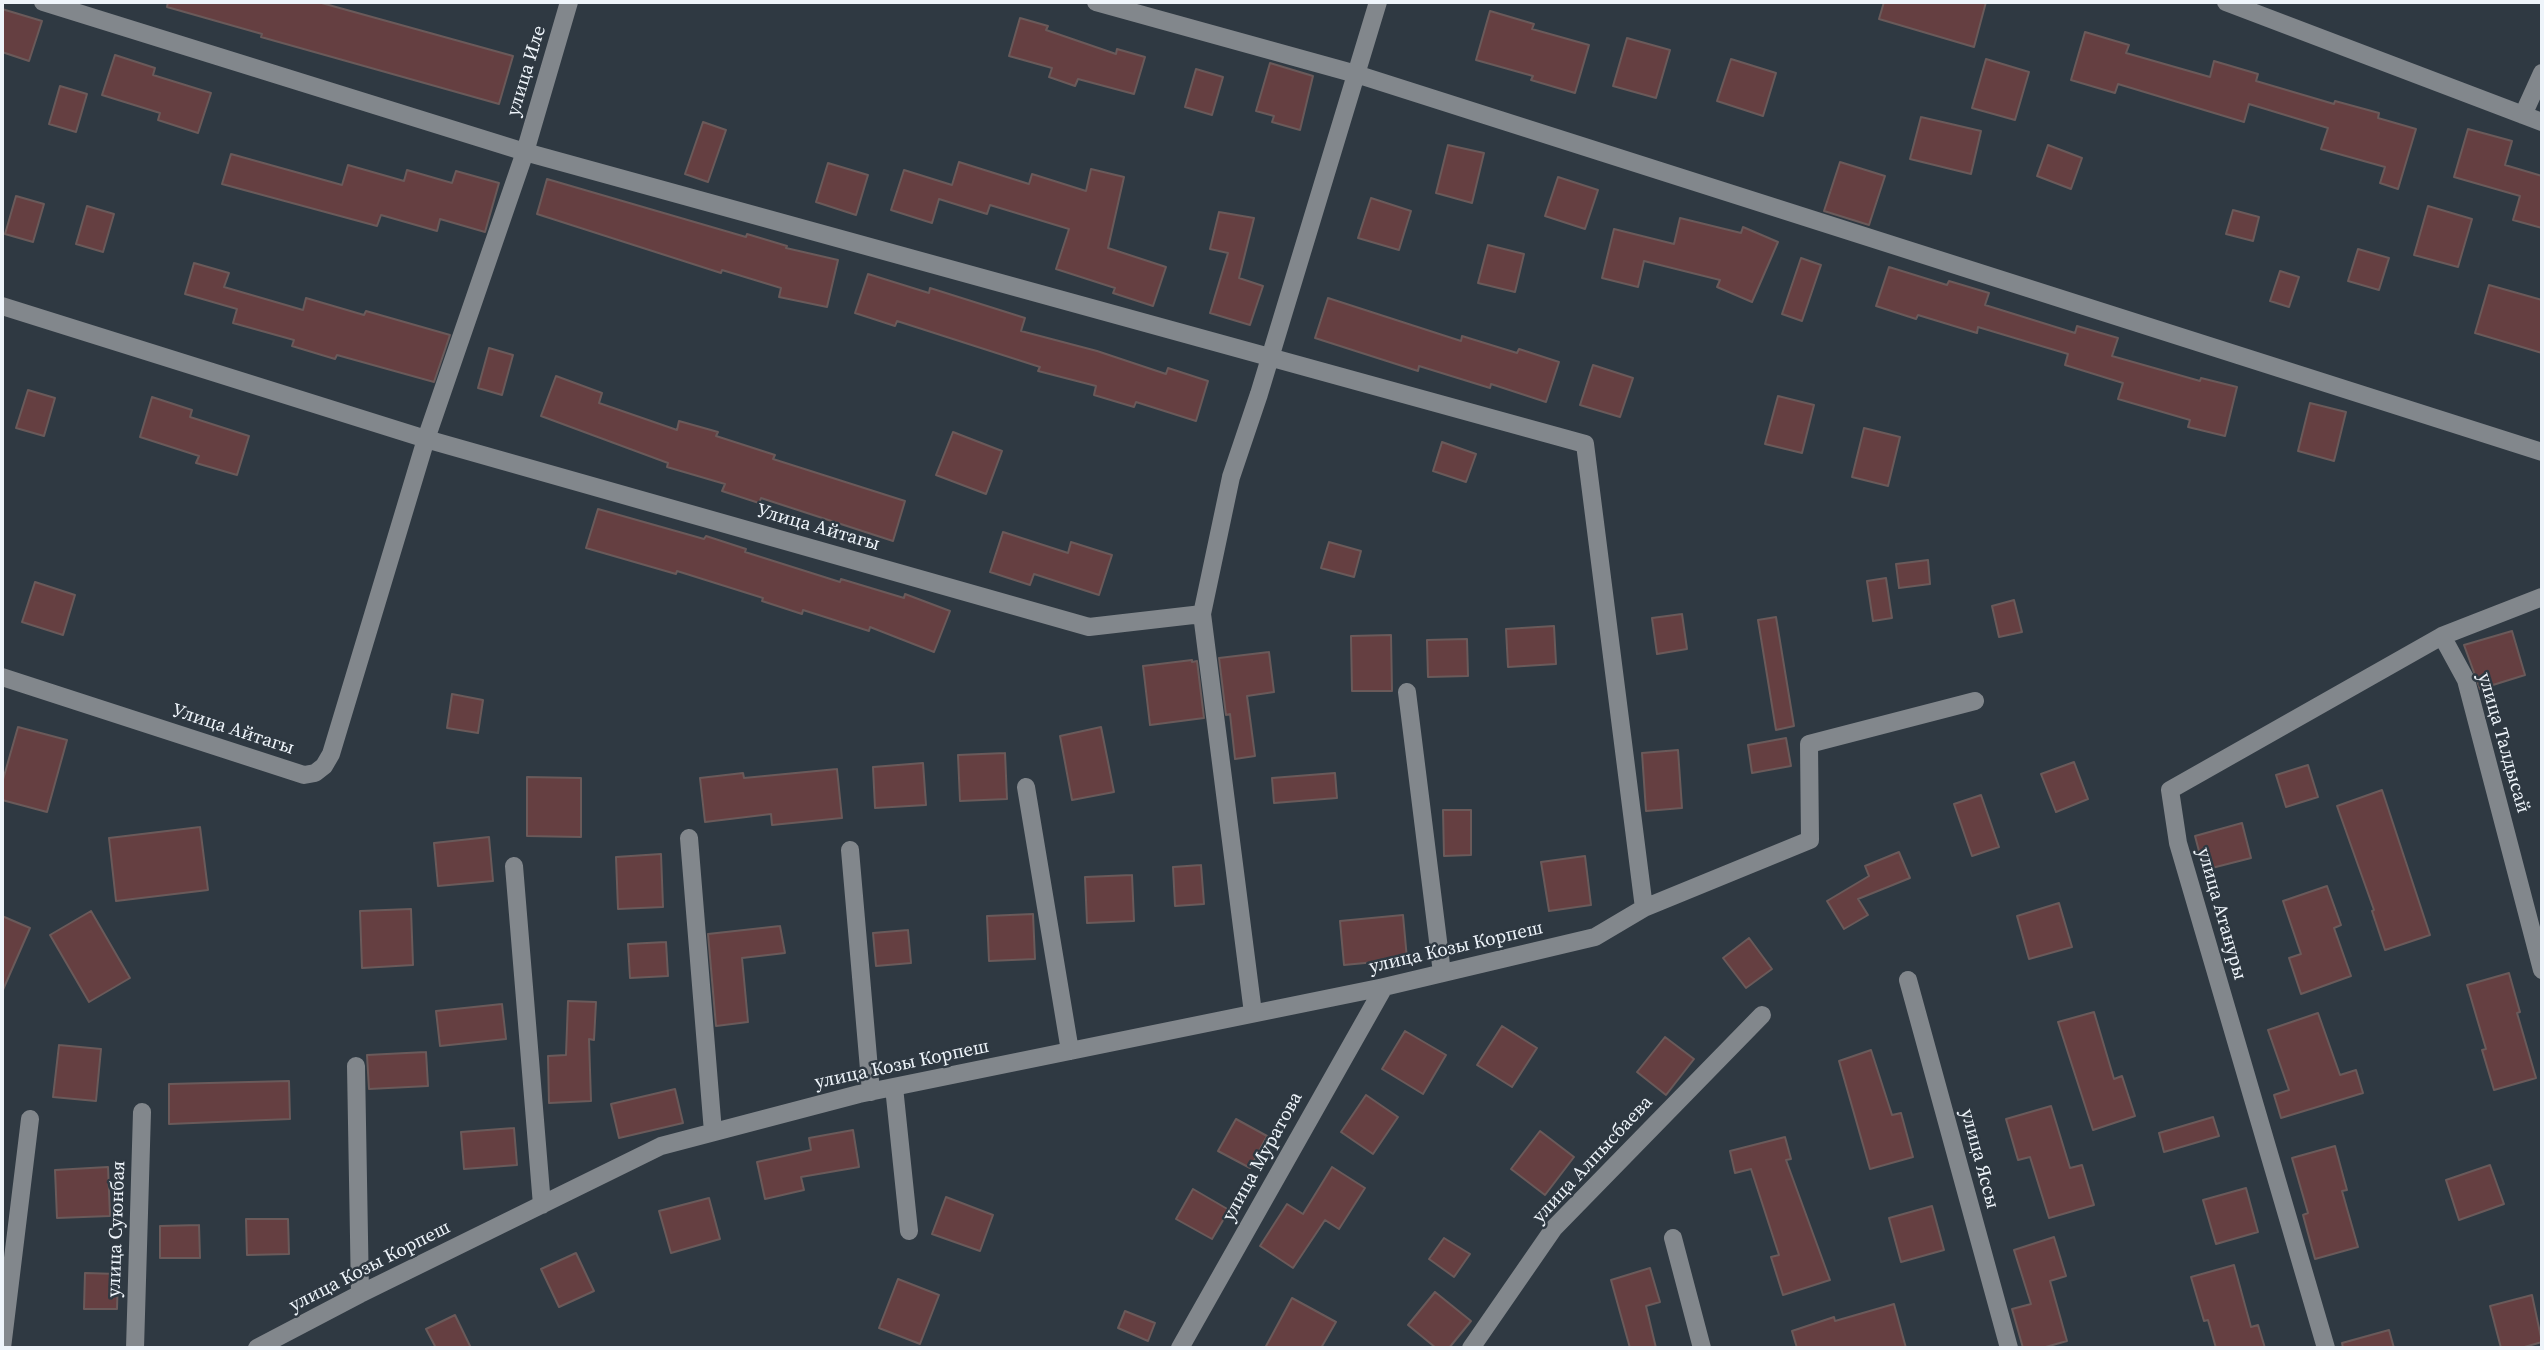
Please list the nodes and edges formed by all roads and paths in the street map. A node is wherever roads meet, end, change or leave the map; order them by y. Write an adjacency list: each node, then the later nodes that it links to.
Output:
1 (43, 2): 11 (street)
2 (569, 2): 11 (street, улица Иле)
3 (1096, 2): 8 (street)
4 (1378, 2): 8 (street)
5 (2226, 2): 6 (street)
6 (2249, 6): 9 (street)
7 (2542, 73): 9 (street)
8 (1356, 74): 13 (street); 15 (street)
9 (2523, 115): 10 (street)
10 (2542, 122)
11 (524, 152): 13 (street); 14 (street, Улица Айтагы)
12 (2, 306): 14 (street, Улица Айтагы)
13 (1269, 358): 17 (street); 26 (street)
14 (426, 439): 17 (street, Улица Айтагы); 19 (street, Улица Айтагы)
15 (2542, 452)
16 (2542, 597): 18 (street)
17 (1202, 614): 31 (street)
18 (2442, 636): 27 (street, улица Талдысай); 51 (street, улица Атануры)
19 (2, 677)
20 (1407, 692): 28 (street)
21 (1975, 701): 26 (street, улица Козы Корпеш)
22 (1026, 787): 33 (street)
23 (689, 838): 39 (street)
24 (849, 850): 36 (street)
25 (514, 866): 40 (street)
26 (1644, 908): 28 (street, улица Козы Корпеш)
27 (2542, 970)
28 (1442, 973): 30 (street, улица Козы Корпеш)
29 (1908, 980): 50 (street, улица Яссы)
30 (1384, 987): 31 (street, улица Козы Корпеш); 47 (street, улица Муратова)
31 (1253, 1013): 33 (street, улица Козы Корпеш)
32 (1762, 1015): 48 (street, улица Алпысбаева)
33 (1070, 1051): 35 (street, улица Козы Корпеш)
34 (356, 1066): 43 (street)
35 (894, 1087): 36 (street, улица Козы Корпеш); 41 (street)
36 (871, 1092): 39 (street, улица Козы Корпеш)
37 (142, 1112): 45 (street, улица Суюнбая)
38 (30, 1119): 44 (street)
39 (713, 1132): 40 (street, улица Козы Корпеш)
40 (542, 1205): 43 (street, улица Козы Корпеш)
41 (909, 1231)
42 (1673, 1238): 49 (street)
43 (360, 1294): 46 (street, улица Козы Корпеш)
44 (2, 1348)
45 (135, 1348)
46 (257, 1348)
47 (1180, 1348)
48 (1471, 1348)
49 (1702, 1348)
50 (2009, 1348)
51 (2326, 1348)

